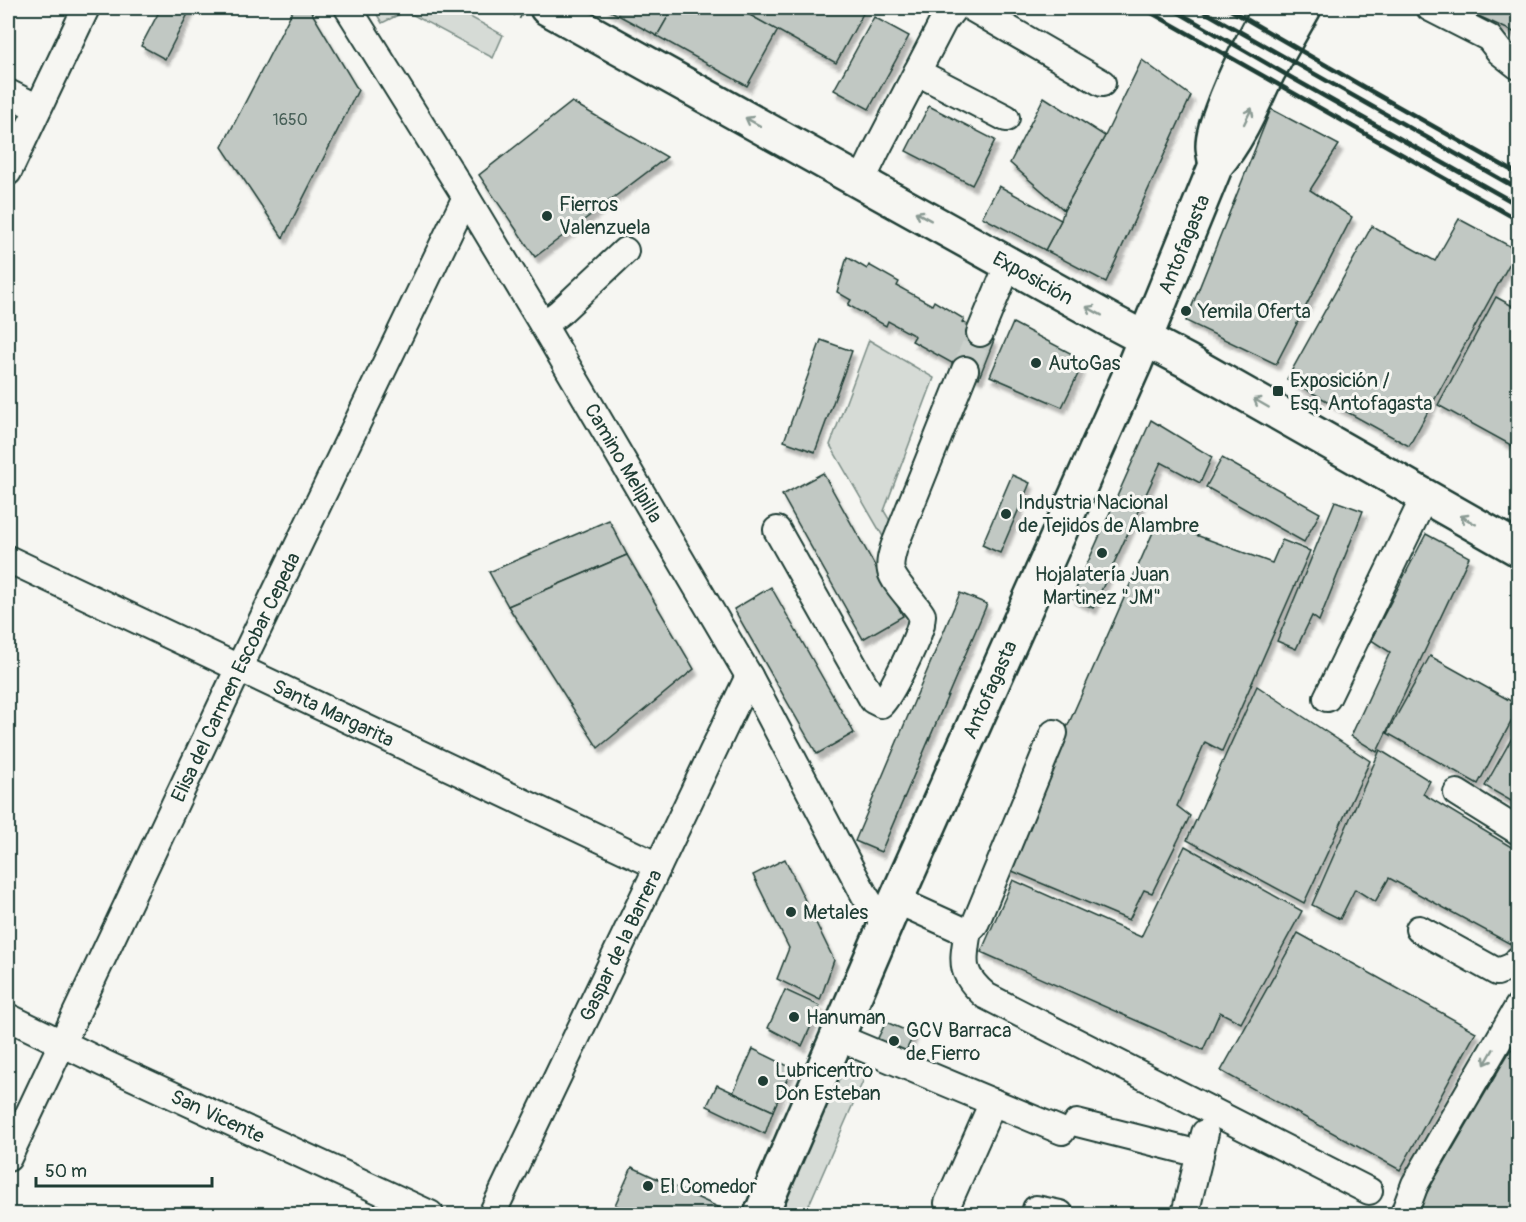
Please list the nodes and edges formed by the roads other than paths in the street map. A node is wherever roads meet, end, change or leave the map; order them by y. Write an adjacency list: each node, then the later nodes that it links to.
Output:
1 (86, 8): 13 (street)
2 (348, 8): 18 (street, Camino Melipilla)
3 (547, 8): 17 (main road, Exposición, one-way to 3)
4 (954, 8): 10 (street)
5 (972, 8): 11 (street)
6 (1271, 8): 15 (main road, Antofagasta)
7 (1304, 8): 15 (main road, Antofagasta, one-way to 7)
8 (1430, 8): 9 (street)
9 (1518, 66)
10 (917, 72): 14 (street); 17 (street)
11 (1102, 83)
12 (8, 93): 13 (street)
13 (38, 108): 16 (street)
14 (1006, 118)
15 (1216, 165): 23 (main road, Antofagasta)
16 (8, 172)
17 (861, 182): 20 (main road, Exposición, one-way to 17)
18 (466, 197): 21 (street, Camino Melipilla); 29 (street, Elisa del Carmen Escobar Cepeda)
19 (625, 251): 21 (street)
20 (1009, 263): 22 (street); 23 (main road, Exposición, one-way to 20)
21 (543, 325): 30 (street, Camino Melipilla)
22 (980, 333)
23 (1145, 339): 25 (main road, Exposición, one-way to 23); 36 (main road, Antofagasta)
24 (965, 370): 26 (street)
25 (1425, 496): 27 (main road, Exposición, one-way to 25); 31 (street)
26 (777, 530)
27 (1518, 549)
28 (8, 559): 29 (street, Santa Margarita)
29 (239, 668): 35 (street, Santa Margarita); 43 (street, Elisa del Carmen Escobar Cepeda)
30 (749, 676): 35 (street, Gaspar de la Barrera); 36 (street, Camino Melipilla)
31 (1327, 698)
32 (1054, 734): 38 (street)
33 (1457, 794): 34 (street)
34 (1518, 831)
35 (658, 866): 49 (street, Gaspar de la Barrera)
36 (891, 913): 38 (street); 42 (main road, Antofagasta)
37 (1419, 929): 39 (street)
38 (968, 930): 46 (street)
39 (1518, 960)
40 (1518, 1007): 52 (street, one-way to 52)
41 (8, 1017): 43 (street, San Vicente)
42 (837, 1037): 44 (street); 50 (main road, Antofagasta)
43 (62, 1043): 45 (street, Elisa del Carmen Escobar Cepeda); 48 (street, San Vicente)
44 (993, 1102): 47 (street); 51 (street)
45 (8, 1158)
46 (1369, 1191)
47 (948, 1203)
48 (430, 1215)
49 (492, 1215)
50 (761, 1215)
51 (1185, 1215)
52 (1404, 1215)

